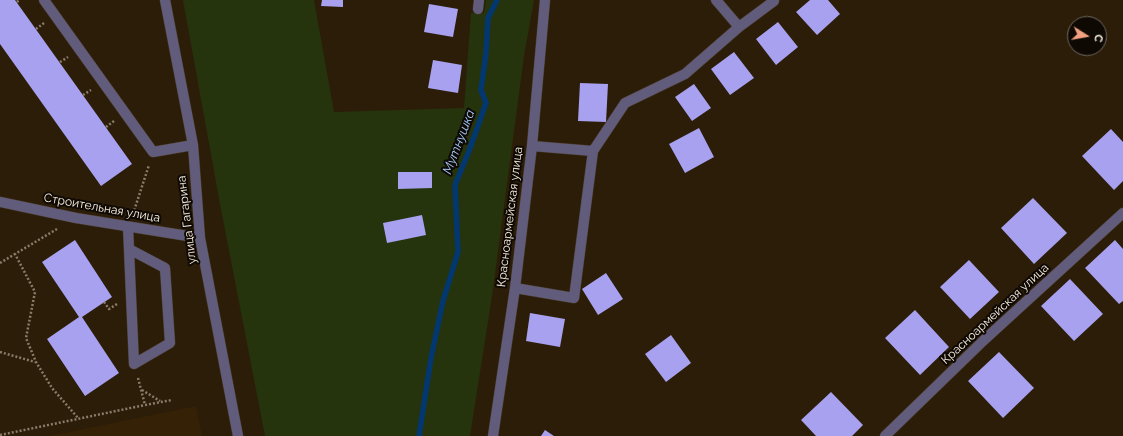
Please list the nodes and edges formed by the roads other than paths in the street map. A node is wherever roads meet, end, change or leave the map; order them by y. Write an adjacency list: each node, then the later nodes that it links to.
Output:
1 (44, 0): 7 (street)
2 (165, 0): 7 (street, улица Гагарина)
3 (545, 0): 8 (street, Красноармейская улица)
4 (716, 0): 6 (street)
5 (774, 1): 6 (street)
6 (739, 27): 9 (street)
7 (192, 146): 13 (street, улица Гагарина)
8 (532, 146): 9 (street); 15 (street, Красноармейская улица)
9 (592, 151): 15 (street)
10 (0, 202): 12 (street, Строительная улица)
11 (1123, 212): 18 (street, Красноармейская улица)
12 (128, 227): 13 (street, Строительная улица); 14 (street)
13 (200, 238): 16 (street, улица Гагарина)
14 (129, 249): 14 (street)
15 (515, 288): 17 (street, Красноармейская улица)
16 (238, 436)
17 (493, 436)
18 (885, 436)

